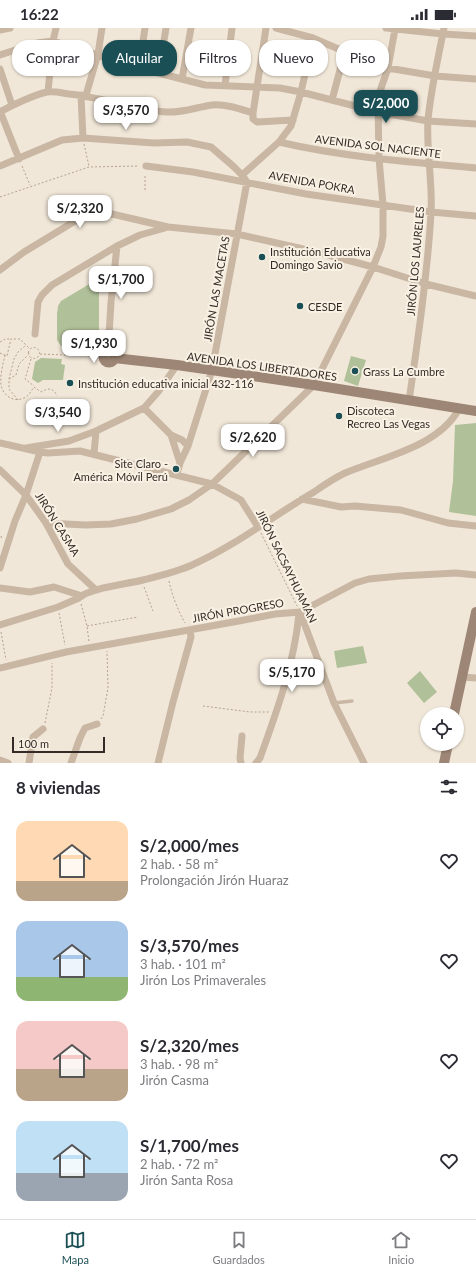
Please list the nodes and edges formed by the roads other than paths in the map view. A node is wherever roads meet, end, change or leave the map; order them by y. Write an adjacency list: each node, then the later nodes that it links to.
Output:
1 (10, 28): 11 (street)
2 (56, 28): 16 (street)
3 (102, 28): 22 (street)
4 (145, 28): 17 (street)
5 (166, 28): 18 (street)
6 (191, 28): 33 (street)
7 (232, 28): 35 (street)
8 (266, 28): 36 (street)
9 (276, 28): 15 (street)
10 (386, 28): 12 (street)
11 (0, 30)
12 (395, 30): 13 (street); 25 (street)
13 (444, 31): 14 (street); 32 (street, JIRÓN LOS LAURELES)
14 (476, 36)
15 (313, 38): 19 (street); 38 (street)
16 (53, 40)
17 (143, 40)
18 (164, 40)
19 (336, 47)
20 (12, 51): 23 (street)
21 (94, 53): 22 (street)
22 (98, 54): 24 (street); 39 (street)
23 (0, 55)
24 (102, 55)
25 (389, 63)
26 (389, 68): 32 (street)
27 (0, 69): 41 (street)
28 (50, 76): 37 (street)
29 (170, 76): 33 (street)
30 (339, 76): 40 (street)
31 (385, 76): 43 (street)
32 (435, 76): 34 (street); 46 (street, JIRÓN LOS LAURELES)
33 (182, 79): 35 (street)
34 (476, 79)
35 (225, 85): 36 (street)
36 (258, 86): 38 (street); 44 (street)
37 (48, 92): 39 (street); 41 (street)
38 (301, 92): 40 (street); 45 (street)
39 (84, 95): 44 (street); 48 (street)
40 (332, 100): 43 (street)
41 (12, 105): 42 (street)
42 (0, 111): 51 (street)
43 (378, 112): 46 (street); 50 (street)
44 (253, 113): 45 (street)
45 (293, 120): 49 (street)
46 (428, 121): 47 (street); 52 (street, JIRÓN LOS LAURELES)
47 (476, 124)
48 (83, 138): 51 (street); 56 (street)
49 (279, 142): 50 (street, AVENIDA SOL NACIENTE); 56 (street)
50 (379, 158): 52 (street, AVENIDA SOL NACIENTE); 58 (street)
51 (19, 159): 53 (street)
52 (430, 164): 55 (street, AVENIDA SOL NACIENTE); 59 (street, JIRÓN LOS LAURELES)
53 (0, 166)
54 (146, 166): 57 (street, AVENIDA POKRA)
55 (476, 168)
56 (242, 175): 57 (street)
57 (247, 182): 58 (street, AVENIDA POKRA); 62 (street, JIRÓN LAS MACETAS)
58 (383, 205): 59 (street, AVENIDA POKRA); 64 (street)
59 (431, 212): 60 (street, AVENIDA POKRA); 66 (street, JIRÓN LOS LAURELES)
60 (476, 216)
61 (168, 227): 62 (street); 63 (street); 65 (street)
62 (237, 234): 64 (street); 71 (street, JIRÓN LAS MACETAS)
63 (117, 246): 68 (street); 69 (street)
64 (373, 267): 66 (street); 72 (street)
65 (0, 270)
66 (426, 284): 67 (street); 73 (street, JIRÓN LOS LAURELES)
67 (476, 296)
68 (35, 334)
69 (109, 357): 70 (street, AVENIDA LOS LIBERTADORES)
70 (177, 365): 71 (street, AVENIDA LOS LIBERTADORES); 74 (street)
71 (212, 370): 72 (street, AVENIDA LOS LIBERTADORES); 80 (street, JIRÓN LAS MACETAS)
72 (314, 385): 73 (street, AVENIDA LOS LIBERTADORES); 87 (street)
73 (409, 401): 75 (street, AVENIDA LOS LIBERTADORES)
74 (144, 408): 77 (street); 78 (street)
75 (459, 409): 76 (street, AVENIDA LOS LIBERTADORES); 89 (street)
76 (476, 411)
77 (96, 431): 81 (street); 83 (street)
78 (171, 435): 80 (street); 84 (street)
79 (0, 443): 81 (street, JIRÓN SACSAYHUAMAN)
80 (188, 446): 84 (street, JIRÓN LAS MACETAS)
81 (23, 448): 82 (street, JIRÓN SACSAYHUAMAN)
82 (40, 452): 83 (street, JIRÓN SACSAYHUAMAN); 88 (street)
83 (94, 454): 86 (street, JIRÓN SACSAYHUAMAN)
84 (180, 463): 86 (street, JIRÓN LAS MACETAS)
85 (0, 470): 88 (street, JIRÓN CASMA)
86 (177, 474): 87 (street, JIRÓN SACSAYHUAMAN)
87 (212, 484): 90 (street); 92 (street, JIRÓN SACSAYHUAMAN)
88 (26, 495): 90 (street, JIRÓN CASMA); 93 (street)
89 (302, 499): 91 (street); 92 (street)
90 (46, 523): 96 (street, JIRÓN CASMA)
91 (476, 526)
92 (258, 527): 96 (street)
93 (0, 568)
94 (476, 575): 98 (street, JIRÓN PROGRESO)
95 (0, 588): 97 (street)
96 (96, 590): 97 (street)
97 (80, 597): 100 (street)
98 (300, 612): 101 (street, JIRÓN PROGRESO); 106 (street, JIRÓN SACSAYHUAMAN); 119 (street)
99 (476, 612): 103 (street)
100 (0, 625)
101 (190, 630): 102 (street, JIRÓN PROGRESO); 117 (street)
102 (4, 667)
103 (462, 677): 104 (street); 107 (street)
104 (476, 678)
105 (352, 701): 106 (lane)
106 (334, 703): 120 (street, JIRÓN SACSAYHUAMAN)
107 (456, 707)
108 (97, 724): 116 (street)
109 (43, 729): 115 (street)
110 (242, 736): 118 (street)
111 (445, 751): 121 (street)
112 (446, 751): 122 (street)
113 (0, 760): 114 (street)
114 (8, 763)
115 (29, 763)
116 (71, 763)
117 (158, 763)
118 (241, 763)
119 (256, 763)
120 (364, 763)
121 (438, 763)
122 (444, 763)

